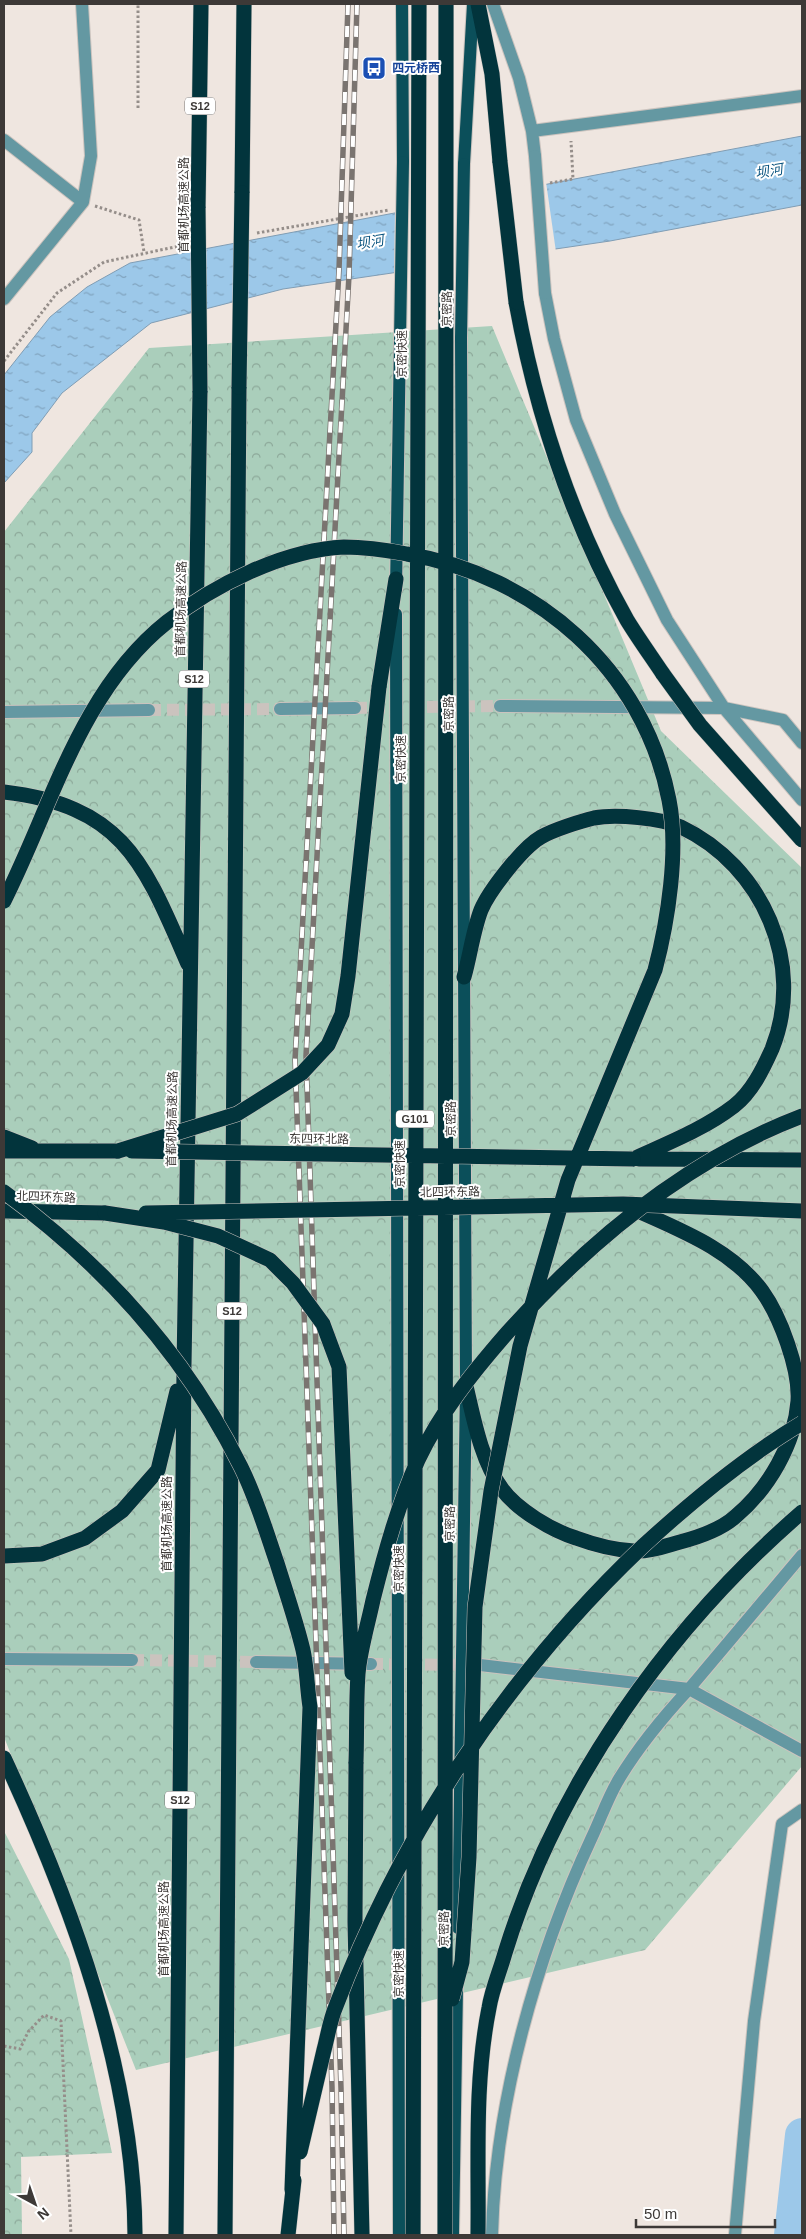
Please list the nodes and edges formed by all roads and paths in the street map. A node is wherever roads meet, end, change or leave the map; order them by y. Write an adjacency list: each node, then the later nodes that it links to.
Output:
1 (82, 4): 17 (street)
2 (138, 4): 12 (path)
3 (201, 4): 36 (highway, 首都机场高速公路 / S12, bridge)
4 (244, 4): 72 (highway, S12, bridge)
5 (402, 4): 24 (main road, G101, bridge)
6 (419, 4): 76 (highway, 京密快速 / G101, bridge)
7 (446, 4): 66 (highway, G101, bridge)
8 (473, 4): 37 (main road, 京密路, bridge)
9 (478, 4): 34 (highway, bridge)
10 (494, 4): 14 (street)
11 (802, 96): 13 (street)
12 (138, 108)
13 (570, 126): 14 (street); 16 (path)
14 (532, 131): 27 (street, bridge)
15 (4, 140): 17 (street)
16 (544, 184)
17 (83, 202): 21 (path); 22 (street)
18 (398, 209): 19 (path)
19 (251, 234)
20 (193, 244): 21 (path)
21 (144, 252): 23 (path)
22 (4, 299)
23 (4, 361)
24 (396, 579): 41 (highway, bridge); 75 (main road, G101)
25 (500, 706): 27 (street)
26 (355, 708): 28 (street)
27 (724, 708): 31 (street); 33 (street)
28 (280, 709)
29 (149, 710): 30 (street)
30 (4, 712)
31 (802, 743)
32 (4, 792): 36 (highway)
33 (802, 800)
34 (802, 840)
35 (4, 901): 66 (highway, bridge)
36 (189, 968): 50 (highway, 首都机场高速公路 / S12)
37 (464, 977): 43 (highway); 51 (main road, 京密路)
38 (802, 1116): 64 (highway, bridge)
39 (4, 1137): 42 (highway)
40 (4, 1151): 42 (highway, 东四环北路)
41 (118, 1151): 42 (highway, 东四环北路); 43 (highway, 东四环北路, bridge)
42 (43, 1152)
43 (634, 1159): 44 (highway, bridge)
44 (802, 1160)
45 (4, 1192): 68 (highway, bridge)
46 (622, 1204): 48 (highway, 北四环东路, bridge); 49 (highway, 北四环东路, bridge); 51 (highway, bridge)
47 (5, 1211): 49 (highway, 北四环东路, bridge)
48 (802, 1211)
49 (105, 1213): 64 (highway, bridge)
50 (184, 1366): 55 (highway); 71 (highway, 首都机场高速公路 / S12)
51 (466, 1386): 78 (main road, 京密路)
52 (802, 1424): 68 (highway, bridge)
53 (802, 1512): 79 (highway, bridge)
54 (802, 1555): 61 (street)
55 (4, 1556)
56 (4, 1659): 57 (street)
57 (132, 1660)
58 (256, 1662): 59 (street)
59 (371, 1664)
60 (480, 1665): 61 (street)
61 (689, 1689): 62 (street); 80 (street)
62 (802, 1751)
63 (4, 1758): 70 (highway)
64 (356, 1762): 74 (highway)
65 (802, 1810): 81 (street)
66 (446, 2019): 77 (highway, G101, bridge)
67 (4, 2046): 69 (path)
68 (292, 2190): 73 (highway, bridge)
69 (70, 2235)
70 (135, 2235)
71 (176, 2235)
72 (225, 2235)
73 (288, 2235)
74 (362, 2235)
75 (399, 2235)
76 (413, 2235)
77 (445, 2235)
78 (453, 2235)
79 (478, 2235)
80 (492, 2235)
81 (735, 2235)

